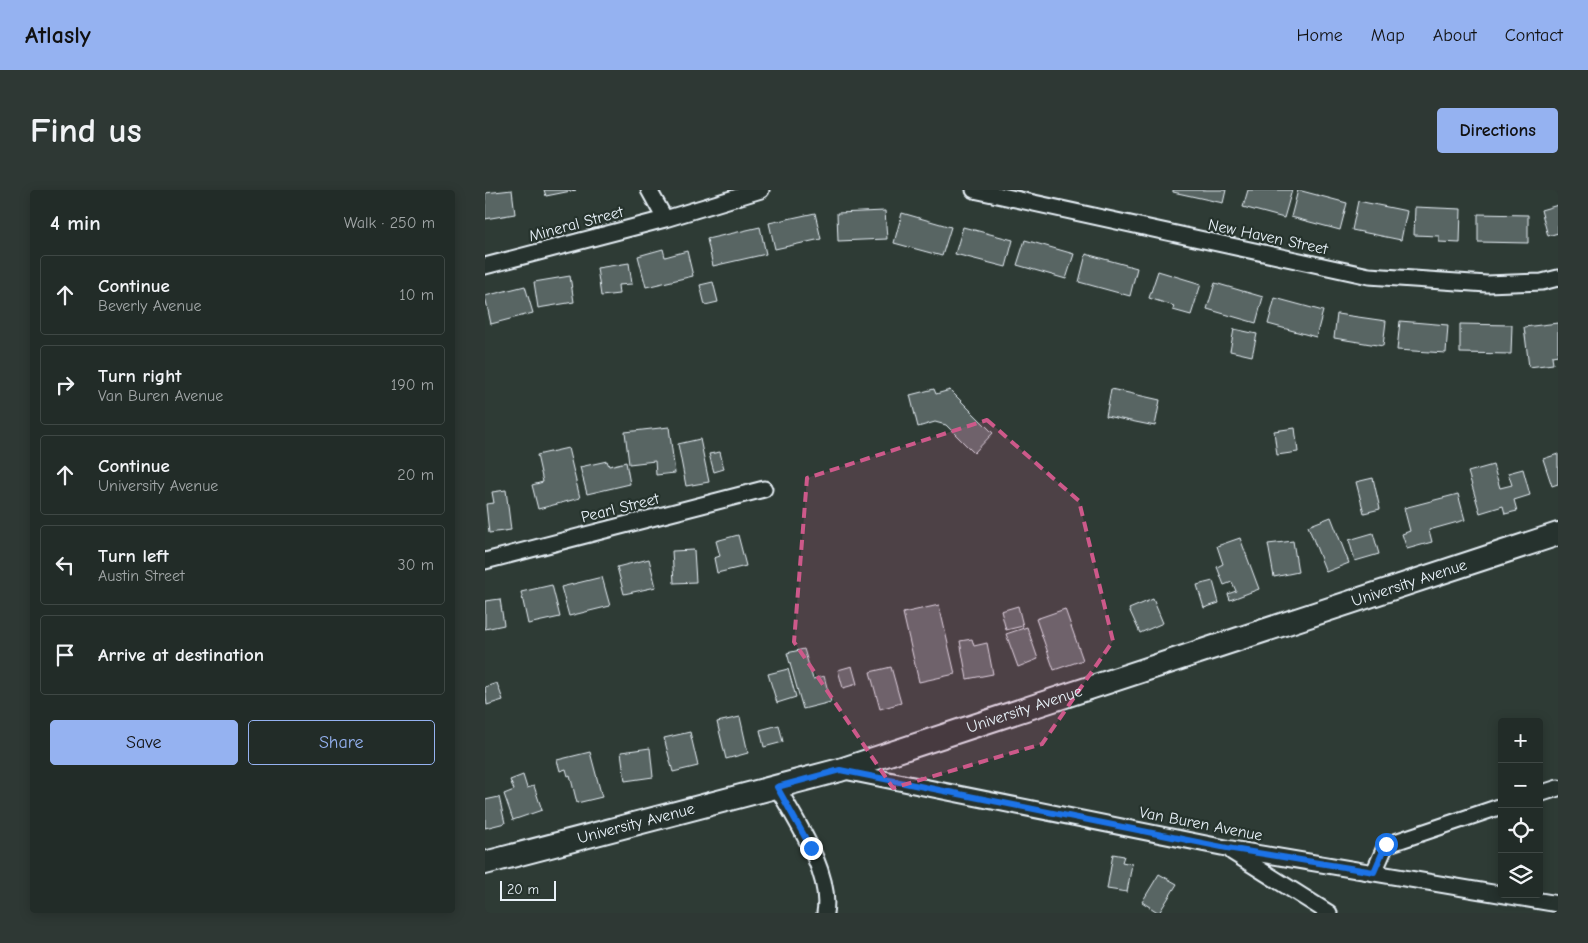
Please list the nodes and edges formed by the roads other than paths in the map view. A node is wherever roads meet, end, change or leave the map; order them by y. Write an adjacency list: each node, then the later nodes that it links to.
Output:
1 (649, 190): 5 (street)
2 (761, 190): 4 (street, Mineral Street)
3 (974, 190): 7 (street, New Haven Street)
4 (734, 195): 5 (street, Mineral Street)
5 (665, 219): 6 (street, Mineral Street)
6 (485, 266)
7 (1558, 278)
8 (764, 490): 10 (street, Pearl Street)
9 (1558, 534): 11 (main road, University Avenue)
10 (485, 561)
11 (840, 770): 12 (main road, University Avenue); 16 (street, Van Buren Avenue)
12 (777, 787): 17 (main road, University Avenue); 20 (street)
13 (1558, 788): 14 (street)
14 (1543, 793)
15 (1498, 807): 18 (street)
16 (1227, 848): 18 (street, Van Buren Avenue); 21 (street)
17 (485, 863)
18 (1374, 872): 19 (street, Van Buren Avenue)
19 (1558, 904)
20 (825, 913)
21 (1329, 913)

